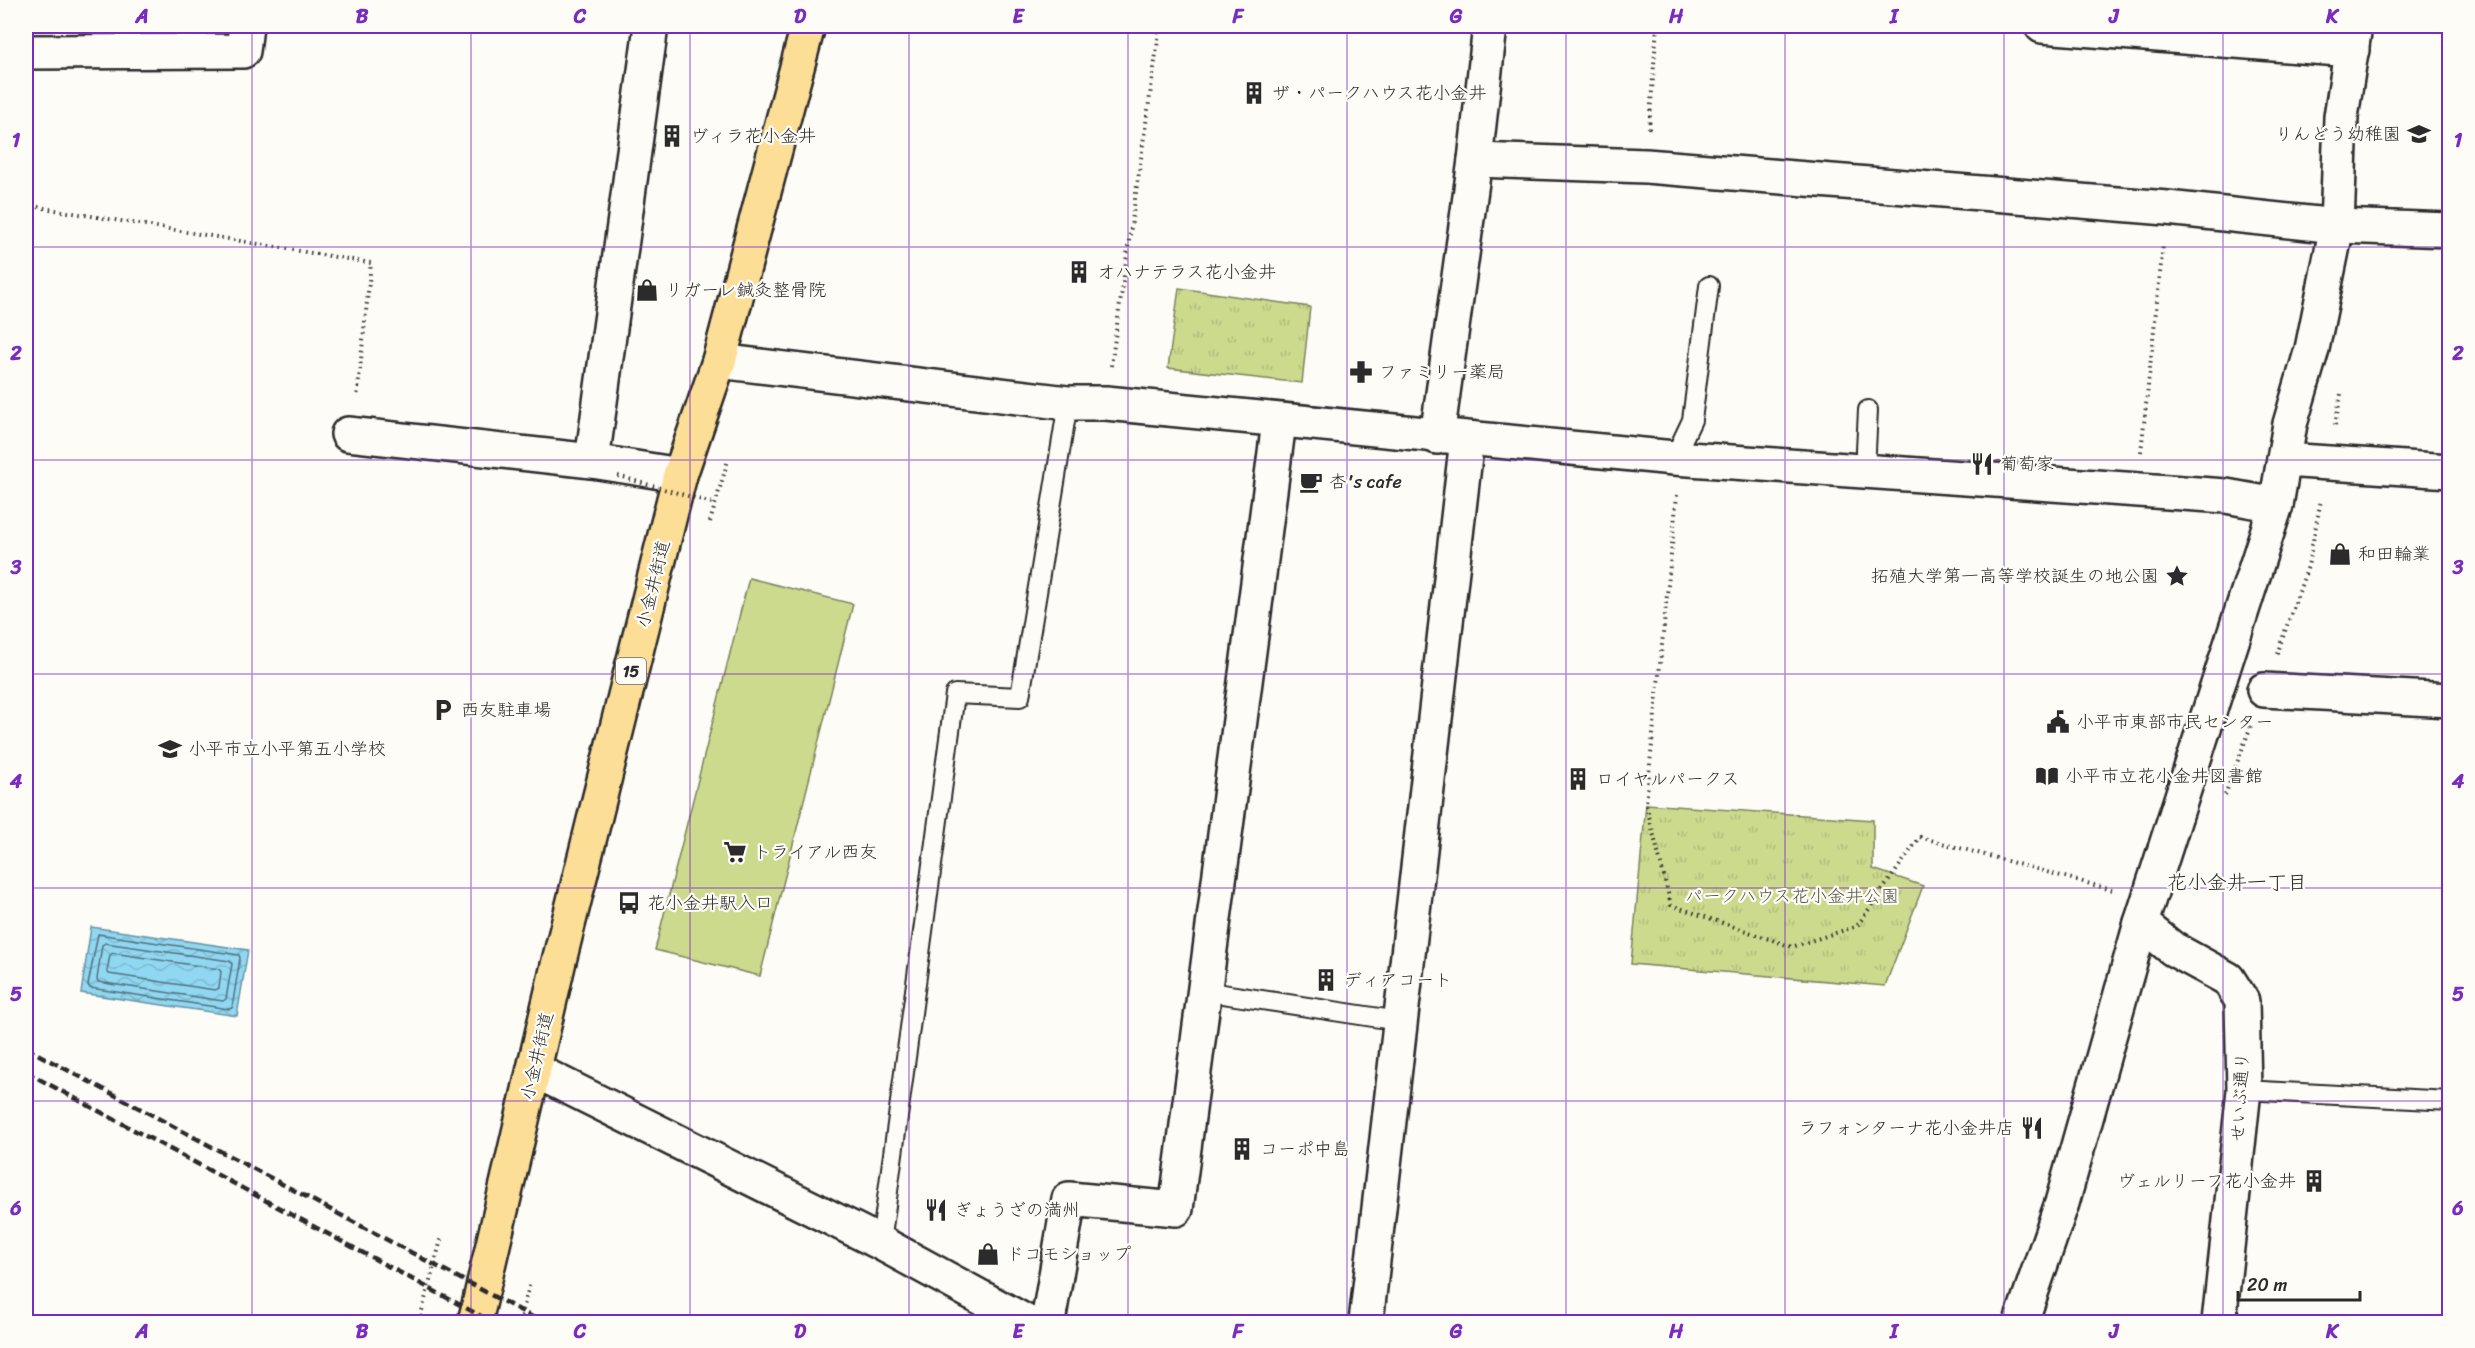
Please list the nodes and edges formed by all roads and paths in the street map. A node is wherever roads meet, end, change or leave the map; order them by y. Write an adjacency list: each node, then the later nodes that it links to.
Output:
1 (246, 26): 9 (street)
2 (651, 26): 27 (street)
3 (808, 26): 17 (main road, 小金井街道 / 15)
4 (1160, 26): 19 (path)
5 (1490, 26): 10 (street)
6 (1657, 26): 11 (path)
7 (2042, 26): 8 (street)
8 (2353, 38): 14 (street)
9 (26, 52)
10 (1475, 160): 11 (street); 23 (street)
11 (1646, 166): 13 (street)
12 (26, 205): 21 (path)
13 (2167, 208): 14 (street); 31 (path)
14 (2337, 226): 15 (street); 26 (street)
15 (2450, 230)
16 (1709, 286): 25 (lane)
17 (719, 361): 18 (street); 30 (main road, 小金井街道 / 15)
18 (1068, 403): 19 (street); 42 (lane)
19 (1106, 403): 22 (street)
20 (1868, 410): 28 (lane)
21 (352, 421): 27 (street)
22 (1279, 422): 23 (street); 36 (street)
23 (1452, 438): 25 (street); 37 (street)
24 (730, 453): 27 (path, bridge)
25 (1677, 458): 28 (street); 35 (path)
26 (2284, 460): 29 (street); 32 (street)
27 (605, 468): 30 (street)
28 (1865, 471): 31 (street)
29 (2450, 471)
30 (680, 475): 38 (main road, 小金井街道 / 15)
31 (2138, 489): 32 (street)
32 (2276, 505): 35 (street)
33 (2264, 690): 34 (street)
34 (2450, 700)
35 (2145, 911): 39 (street, せいぶ通り); 50 (street)
36 (1203, 991): 37 (lane); 48 (street)
37 (1399, 1020): 49 (street)
38 (534, 1070): 42 (street); 45 (main road, 小金井街道 / 15)
39 (2244, 1090): 40 (lane); 51 (street, せいぶ通り)
40 (2450, 1101)
41 (442, 1236): 44 (path)
42 (881, 1243): 47 (street)
43 (530, 1282): 46 (path)
44 (419, 1323)
45 (475, 1323)
46 (520, 1323)
47 (1026, 1323)
48 (1048, 1323)
49 (1365, 1323)
50 (2021, 1323)
51 (2219, 1323)

